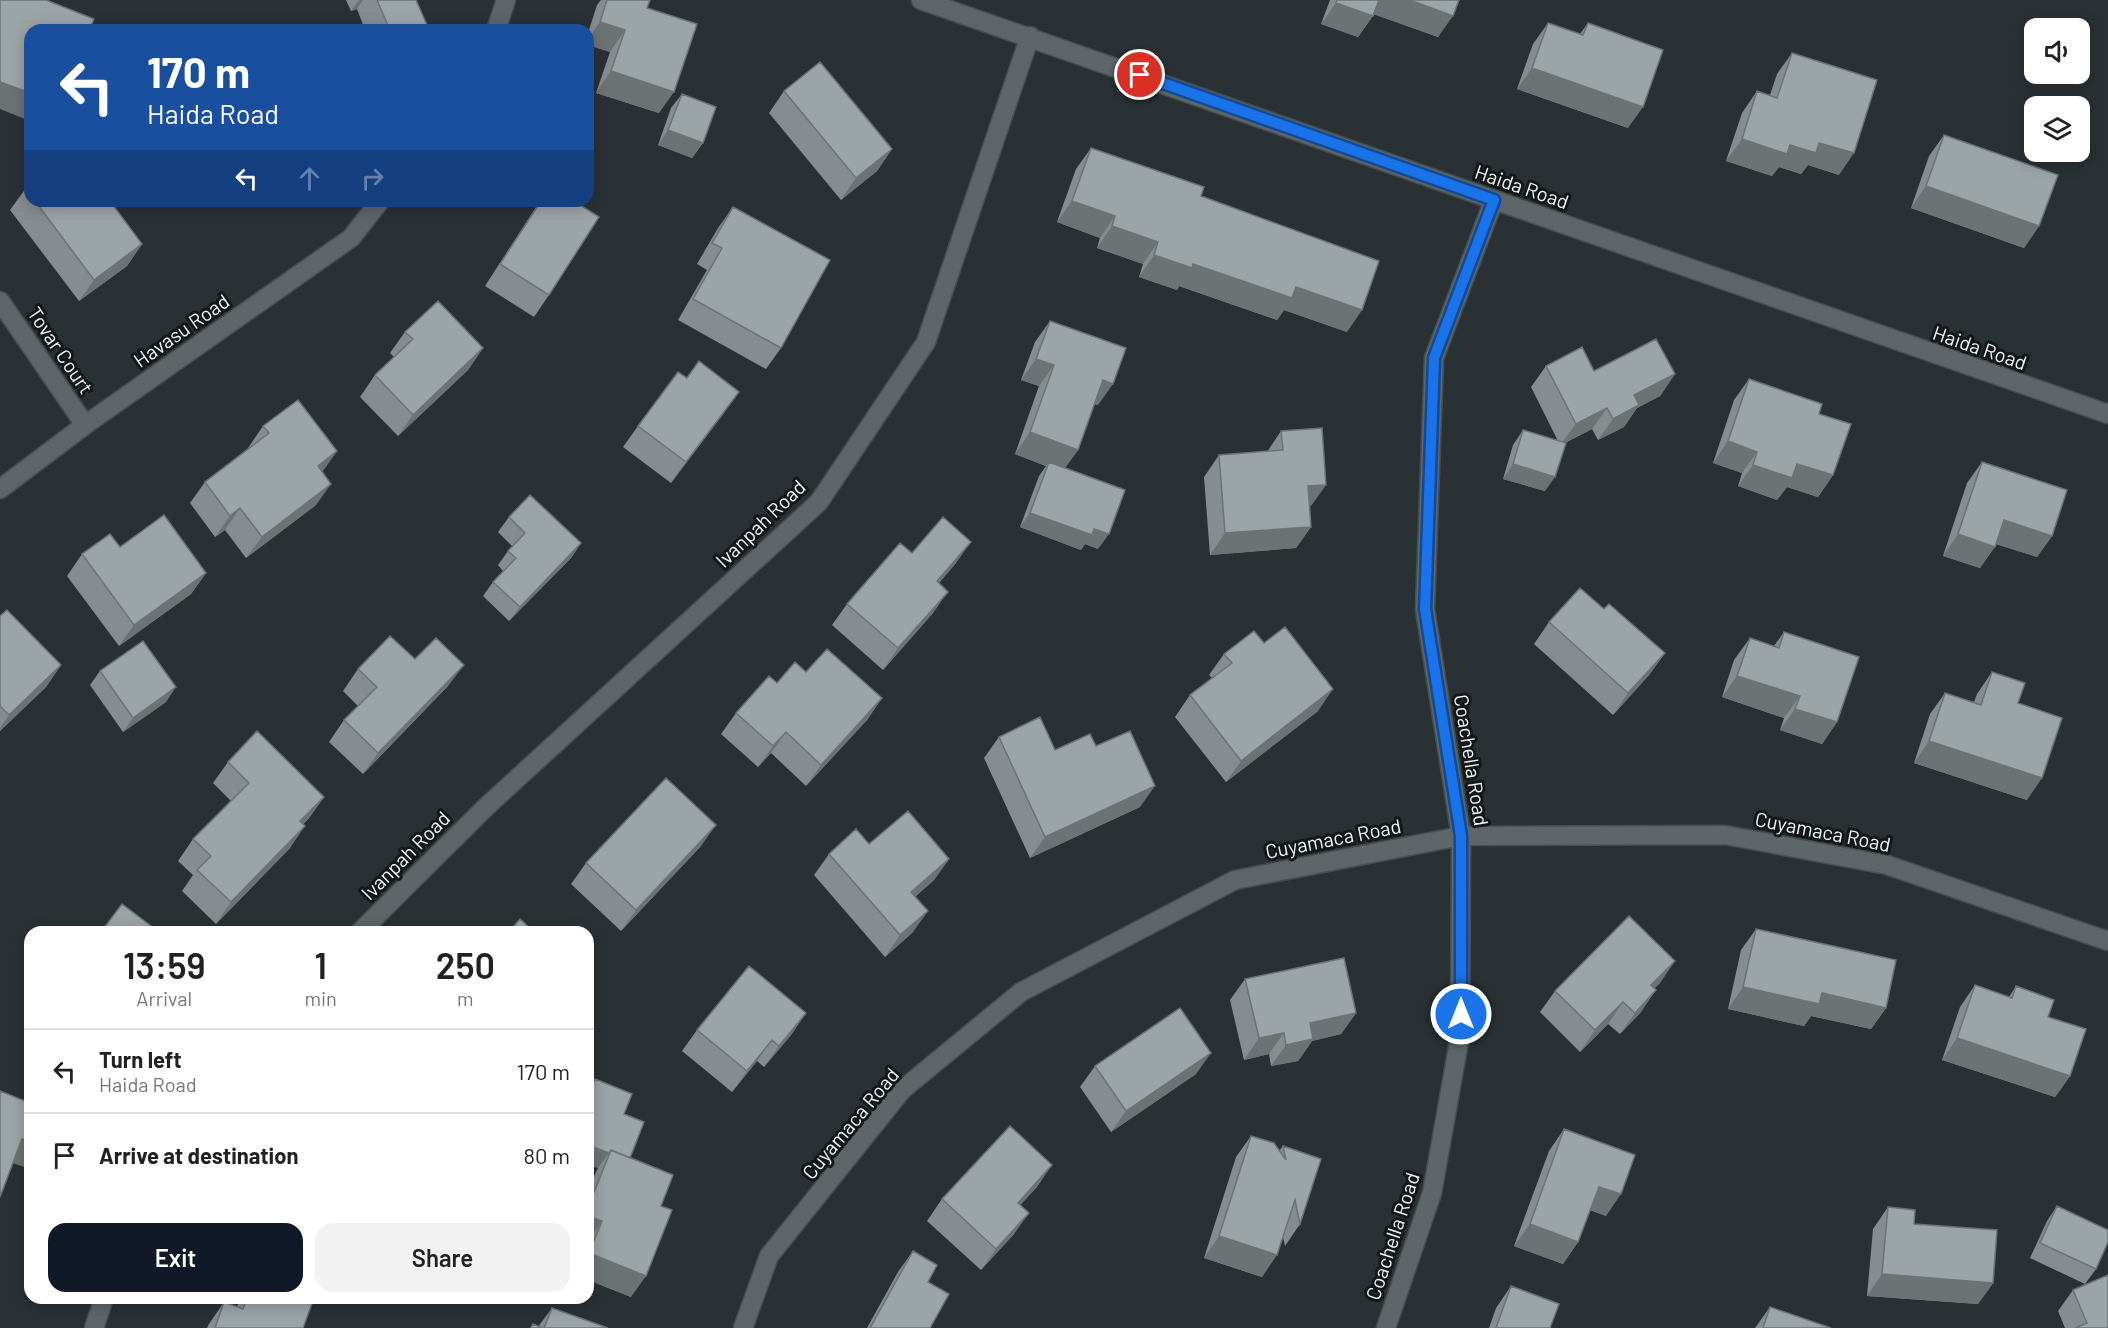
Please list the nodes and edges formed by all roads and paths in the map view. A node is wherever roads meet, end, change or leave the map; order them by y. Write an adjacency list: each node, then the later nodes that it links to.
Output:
1 (506, 0): 3 (street)
2 (921, 0): 4 (street, Haida Road)
3 (498, 24)
4 (1030, 36): 5 (street, Haida Road); 12 (street, Ivanpah Road)
5 (1494, 200): 8 (street, Haida Road); 11 (street, Coachella Road)
6 (376, 207): 9 (street, Havasu Road)
7 (0, 301): 9 (street, Tovar Court)
8 (2108, 414)
9 (85, 425): 10 (street, Havasu Road)
10 (0, 489)
11 (1461, 836): 13 (street, Cuyamaca Road); 16 (street, Cuyamaca Road); 17 (street, Coachella Road)
12 (366, 926)
13 (2108, 940)
14 (102, 1304): 15 (street)
15 (93, 1328)
16 (743, 1328)
17 (1386, 1328)

